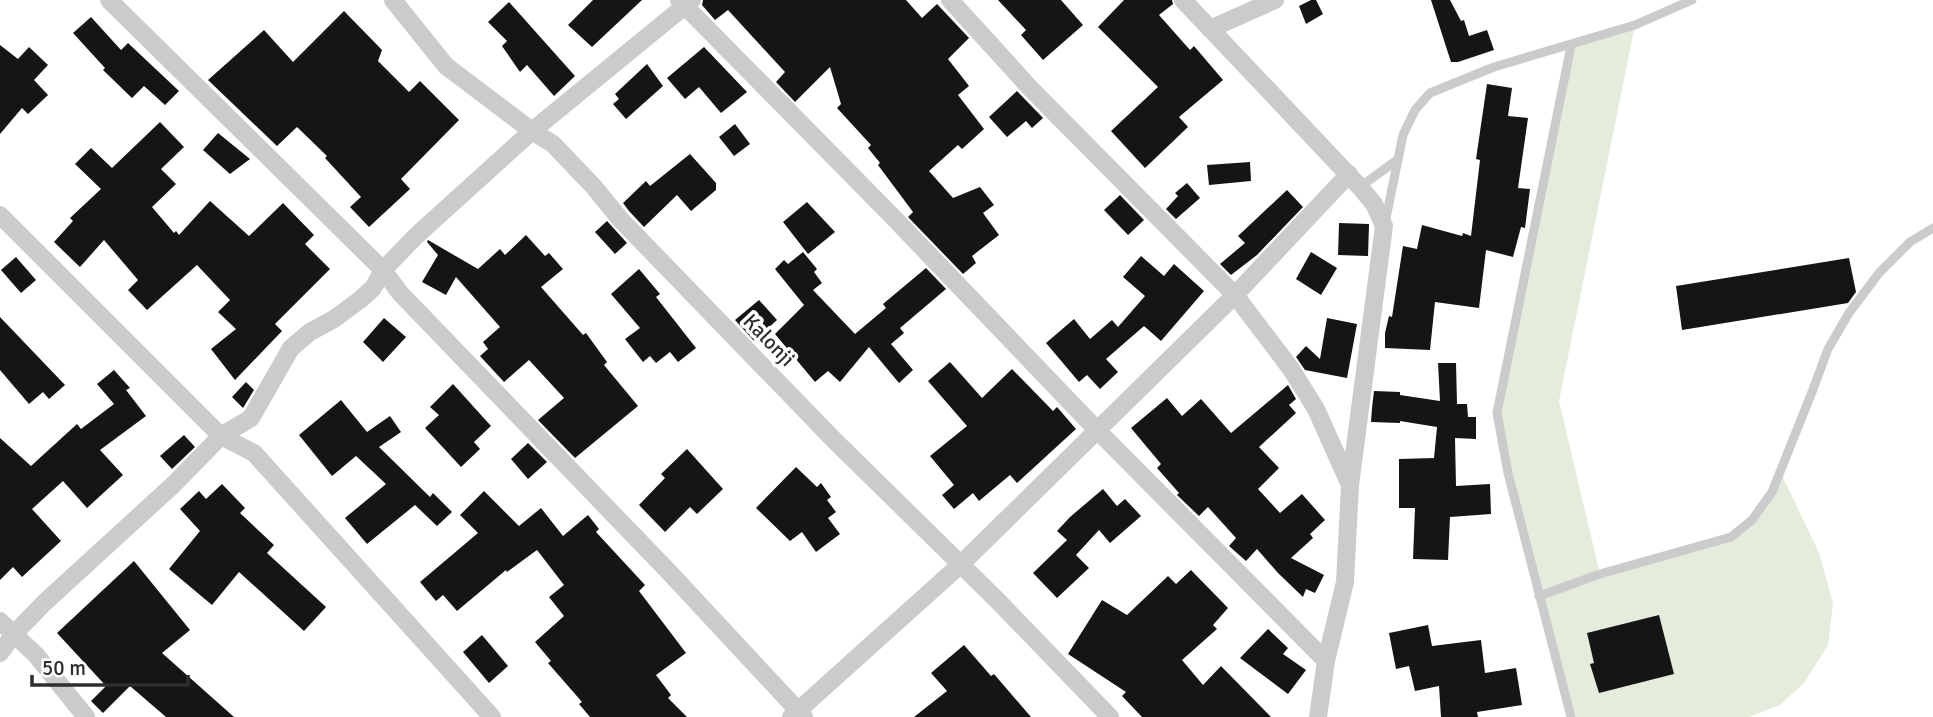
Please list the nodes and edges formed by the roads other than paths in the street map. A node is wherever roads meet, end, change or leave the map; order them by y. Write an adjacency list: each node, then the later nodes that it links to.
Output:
1 (109, 0): 16 (street)
2 (393, 0): 10 (street, Kalonji)
3 (950, 0): 17 (street)
4 (1183, 0): 8 (street)
5 (1275, 0): 8 (street)
6 (1692, 0): 9 (lane)
7 (685, 2): 10 (street); 18 (street)
8 (1210, 29): 12 (street)
9 (1571, 46): 11 (lane); 22 (lane)
10 (532, 131): 16 (street); 21 (street, Kalonji)
11 (1398, 160): 12 (lane); 14 (lane)
12 (1355, 181): 14 (street); 17 (street)
13 (0, 215): 19 (street)
14 (1384, 226): 20 (street)
15 (1933, 228): 22 (lane)
16 (383, 271): 19 (street); 27 (street)
17 (1235, 295): 18 (street); 20 (street)
18 (1096, 429): 21 (street); 26 (street)
19 (221, 436): 24 (street); 29 (street)
20 (1350, 485): 26 (street)
21 (960, 565): 27 (street); 30 (street, Kalonji)
22 (1539, 596): 32 (lane)
23 (0, 621): 24 (street)
24 (13, 634): 25 (street); 28 (street)
25 (0, 653)
26 (1326, 662): 31 (street)
27 (798, 715)
28 (86, 717)
29 (492, 717)
30 (1110, 717)
31 (1318, 717)
32 (1570, 717)

